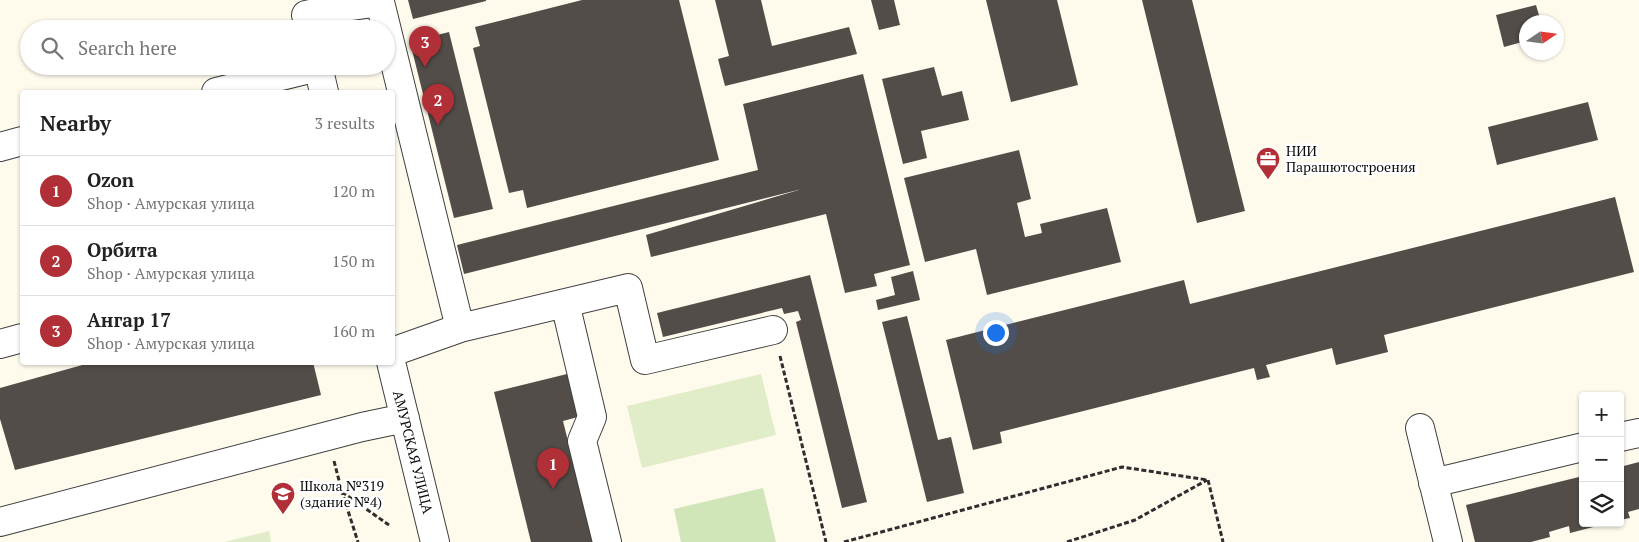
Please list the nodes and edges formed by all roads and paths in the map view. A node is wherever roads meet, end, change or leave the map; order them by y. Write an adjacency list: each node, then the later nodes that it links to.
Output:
1 (305, 15): 2 (street)
2 (384, 20)
3 (395, 63): 9 (street)
4 (320, 75): 5 (street)
5 (228, 90)
6 (20, 142): 7 (street)
7 (0, 147)
8 (565, 303): 9 (street); 10 (street); 28 (street)
9 (460, 328): 13 (street)
10 (773, 330): 29 (path)
11 (20, 339): 12 (street)
12 (0, 344)
13 (395, 351)
14 (392, 365): 15 (street, АМУРСКАЯ УЛИЦА)
15 (405, 418): 18 (street); 27 (street, АМУРСКАЯ УЛИЦА)
16 (1420, 428): 22 (street)
17 (1639, 433): 19 (street)
18 (328, 436): 23 (path); 24 (street)
19 (1624, 436)
20 (1579, 447): 22 (street)
21 (1208, 480): 30 (path); 31 (path); 32 (path)
22 (1433, 483): 33 (street)
23 (342, 492): 25 (path); 26 (path)
24 (0, 522)
25 (389, 525)
26 (358, 542)
27 (435, 542)
28 (607, 542)
29 (826, 542)
30 (844, 542)
31 (1067, 542)
32 (1223, 542)
33 (1448, 542)

